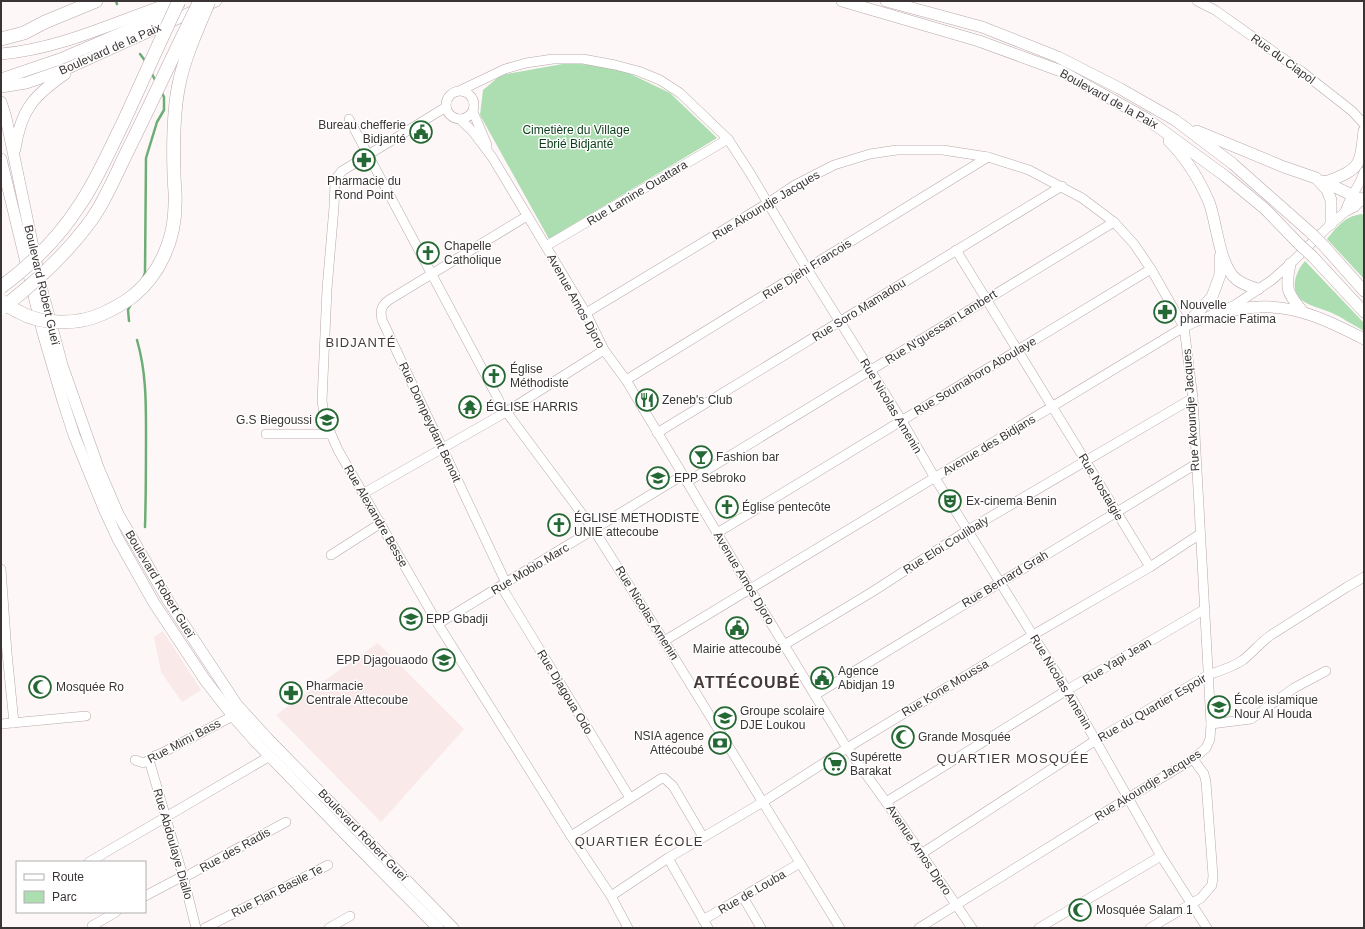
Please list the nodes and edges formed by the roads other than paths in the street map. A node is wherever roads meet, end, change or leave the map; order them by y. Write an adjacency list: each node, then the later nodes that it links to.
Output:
1 (96, 1): 10 (highway)
2 (179, 1): 11 (main road, Boulevard de la Paix); 47 (highway, bridge)
3 (184, 1): 13 (main road, Boulevard de la Paix)
4 (200, 1): 52 (highway, bridge)
5 (209, 1): 51 (highway, bridge)
6 (216, 1): 12 (main road, Boulevard de la Paix)
7 (842, 1): 20 (main road, Boulevard de la Paix)
8 (886, 1): 22 (main road, Boulevard de la Paix)
9 (1197, 1): 23 (street, Rue du Ciapol)
10 (1, 39)
11 (1, 54)
12 (82, 62): 14 (main road, Boulevard de la Paix); 29 (main road, Boulevard Robert Gueï)
13 (1, 79)
14 (1, 87)
15 (461, 90): 17 (street); 18 (street); 25 (street, Rue Nicolas Amenin)
16 (1, 102): 29 (main road, Boulevard Robert Gueï)
17 (446, 107): 21 (street); 26 (street, Rue Alexandre Besse)
18 (473, 112): 21 (street); 27 (street, Avenue Amos Djoro)
19 (349, 119): 26 (street, Rue Nicolas Amenin)
20 (1147, 119): 39 (main road, Boulevard de la Paix); 41 (main road)
21 (460, 120): 27 (street, Avenue Amos Djoro)
22 (1175, 120): 32 (main road); 49 (main road, Boulevard de la Paix, bridge)
23 (1364, 124)
24 (1364, 131): 32 (main road)
25 (728, 139): 35 (street, Rue Nicolas Amenin); 40 (street, Rue Lamine Ouattara)
26 (368, 155): 46 (street, Rue Nicolas Amenin); 70 (street, Rue Alexandre Besse)
27 (492, 157): 36 (street, Avenue Amos Djoro)
28 (988, 157): 33 (street, Rue Akoundje Jacques); 35 (street, Rue Akoundje Jacques); 44 (street, Rue Djehi Francois)
29 (14, 158): 138 (main road, Boulevard Robert Gueï)
30 (1, 160): 100 (main road, Boulevard Robert Gueï)
31 (1364, 172): 34 (street)
32 (1321, 180): 34 (main road); 38 (main road)
33 (1062, 186): 37 (street, Rue Akoundje Jacques); 42 (street, Rue Soro Mamadou)
34 (1361, 198): 38 (street)
35 (768, 203): 44 (street, Rue Nicolas Amenin); 55 (street, Rue Akoundje Jacques)
36 (527, 216): 40 (street, Avenue Amos Djoro); 46 (street, Rue Dompeydant Benoit)
37 (1114, 222): 45 (street, Rue Akoundje Jacques); 50 (street, Rue N'guessan Lambert)
38 (1331, 224): 39 (street)
39 (1305, 245): 43 (street, Avenue des Bidjans); 54 (main road, Boulevard de la Paix, bridge)
40 (546, 246): 55 (street, Avenue Amos Djoro)
41 (1220, 248): 48 (main road); 58 (main road)
42 (956, 250): 50 (street, Rue Nostalgie); 57 (street, Rue Soro Mamadou)
43 (1290, 264): 48 (street, Avenue des Bidjans); 53 (main road)
44 (807, 269): 57 (street, Rue Nicolas Amenin); 63 (street, Rue Djehi Francois)
45 (1151, 270): 58 (street, Rue Akoundje Jacques); 61 (street, Rue Soumahoro Aboulaye)
46 (431, 275): 66 (street, Rue Nicolas Amenin); 71 (street, Rue Dompeydant Benoit)
47 (1, 287)
48 (1258, 289): 56 (street, Avenue des Bidjans)
49 (1364, 291)
50 (986, 299): 61 (street, Rue Nostalgie); 62 (street, Rue N'guessan Lambert)
51 (1, 301)
52 (1, 309)
53 (1303, 312): 56 (main road); 59 (main road)
54 (1364, 312)
55 (586, 313): 60 (street, Avenue Amos Djoro)
56 (1214, 315): 58 (street, Avenue des Bidjans)
57 (840, 322): 62 (street, Rue Nicolas Amenin); 68 (street, Rue Soro Mamadou)
58 (1184, 327): 64 (street, Rue Akoundje Jacques); 65 (street, Avenue des Bidjans)
59 (1364, 339)
60 (604, 350): 63 (street, Avenue Amos Djoro); 66 (street)
61 (1017, 350): 65 (street, Rue Nostalgie); 67 (street, Rue Soumahoro Aboulaye)
62 (870, 370): 67 (street, Rue Nicolas Amenin); 75 (street, Rue N'guessan Lambert)
63 (626, 380): 68 (street, Avenue Amos Djoro)
64 (1193, 398): 72 (street, Rue Eloi Coulibaly); 73 (street, Rue Akoundje Jacques)
65 (1052, 407): 72 (street, Rue Nostalgie); 74 (street, Avenue des Bidjans)
66 (506, 412): 71 (street); 79 (street, Rue Nicolas Amenin)
67 (902, 421): 74 (street, Rue Nicolas Amenin); 81 (street, Rue Soumahoro Aboulaye)
68 (657, 433): 75 (street, Avenue Amos Djoro)
69 (266, 434): 70 (street)
70 (330, 434): 76 (street, Rue Alexandre Besse)
71 (442, 449): 76 (street); 88 (street, Rue Dompeydant Benoit)
72 (1086, 460): 77 (street, Rue Nostalgie); 80 (street, Rue Eloi Coulibaly)
73 (1196, 464): 77 (street, Rue Bernard Grah); 82 (street, Rue Akoundje Jacques)
74 (935, 478): 80 (street, Rue Nicolas Amenin); 89 (street, Avenue des Bidjans)
75 (685, 479): 79 (street, Rue Mobio Marc); 81 (street, Avenue Amos Djoro)
76 (364, 493): 78 (street, Rue Alexandre Besse)
77 (1116, 512): 84 (street, Rue Nostalgie); 87 (street, Rue Bernard Grah)
78 (381, 524): 83 (street); 91 (street, Rue Alexandre Besse)
79 (594, 530): 88 (street, Rue Mobio Marc); 93 (street, Rue Nicolas Amenin)
80 (968, 530): 87 (street, Rue Nicolas Amenin); 94 (street, Rue Eloi Coulibaly)
81 (717, 533): 89 (street, Avenue Amos Djoro)
82 (1200, 534): 84 (street, Rue Kone Moussa); 90 (street, Rue Akoundje Jacques)
83 (331, 555)
84 (1150, 567): 92 (street, Rue Kone Moussa)
85 (1, 568): 101 (street)
86 (1364, 578): 96 (street, Rue du Quartier Espoir)
87 (1001, 582): 92 (street, Rue Nicolas Amenin); 98 (street, Rue Bernard Grah)
88 (504, 585): 91 (street, Rue Mobio Marc); 110 (street, Rue Djagoua Odo)
89 (750, 589): 93 (street, Avenue des Bidjans); 94 (street, Avenue Amos Djoro)
90 (1205, 609): 96 (street, Rue Akoundje Jacques); 97 (street, Rue Yapi Jean)
91 (438, 624): 116 (street, Rue Alexandre Besse)
92 (1033, 635): 97 (street, Rue Nicolas Amenin); 105 (street, Rue Kone Moussa)
93 (664, 641): 112 (street, Rue Nicolas Amenin)
94 (784, 645): 98 (street, Avenue Amos Djoro)
95 (1326, 671): 103 (street)
96 (1208, 675): 103 (street, Rue Akoundje Jacques); 104 (street, Rue du Quartier Espoir)
97 (1067, 690): 104 (street, Rue Nicolas Amenin); 113 (street, Rue Yapi Jean)
98 (815, 695): 105 (street, Avenue Amos Djoro)
99 (86, 716): 101 (street)
100 (233, 716): 106 (main road, Boulevard Robert Gueï); 109 (street, Rue Mimi Bass)
101 (14, 723): 102 (street)
102 (1, 724)
103 (1211, 724): 107 (street, Rue Akoundje Jacques)
104 (1096, 740): 111 (street, Rue Nicolas Amenin); 118 (street, Rue du Quartier Espoir)
105 (847, 748): 112 (street, Rue Kone Moussa); 113 (street, Avenue Amos Djoro)
106 (270, 756): 114 (street); 137 (main road, Boulevard Robert Gueï)
107 (1193, 759): 111 (street, Rue Akoundje Jacques); 128 (street)
108 (135, 760): 109 (street, Rue Mimi Bass)
109 (149, 760): 114 (street, Rue Abdoulaye Diallo)
110 (630, 798): 116 (street); 117 (street)
111 (1128, 798): 119 (street, Rue Nicolas Amenin); 129 (street, Rue Akoundje Jacques)
112 (763, 802): 117 (street, Rue Kone Moussa); 122 (street, Rue Nicolas Amenin)
113 (886, 802): 118 (street, Avenue Amos Djoro)
114 (166, 818): 121 (street); 124 (street, Rue Abdoulaye Diallo)
115 (286, 822): 124 (street, Rue des Radis)
116 (571, 836): 126 (street, Rue Alexandre Besse)
117 (703, 837): 120 (street, Rue Kone Moussa)
118 (921, 854): 129 (street, Avenue Amos Djoro)
119 (1161, 856): 128 (street, Rue Nicolas Amenin); 144 (street)
120 (668, 858): 126 (street, Rue Kone Moussa); 132 (street)
121 (92, 861)
122 (800, 863): 127 (street, Rue de Louba); 141 (street, Rue Nicolas Amenin)
123 (328, 866): 135 (street, Rue Flan Basile Te)
124 (183, 877): 125 (street, Rue des Radis); 134 (street, Rue Abdoulaye Diallo)
125 (146, 896)
126 (611, 896): 139 (street, Rue Alexandre Besse)
127 (743, 897): 132 (street, Rue de Louba); 140 (street)
128 (1191, 903): 145 (street); 146 (street, Rue Nicolas Amenin)
129 (957, 905): 142 (street, Rue Akoundje Jacques); 143 (street, Avenue Amos Djoro)
130 (114, 913): 133 (street)
131 (350, 916): 136 (street)
132 (706, 924)
133 (92, 926)
134 (196, 928)
135 (205, 928)
136 (329, 928)
137 (438, 928)
138 (453, 928)
139 (628, 928)
140 (761, 928)
141 (840, 928)
142 (919, 928)
143 (972, 928)
144 (1039, 928)
145 (1150, 928)
146 (1207, 928)

